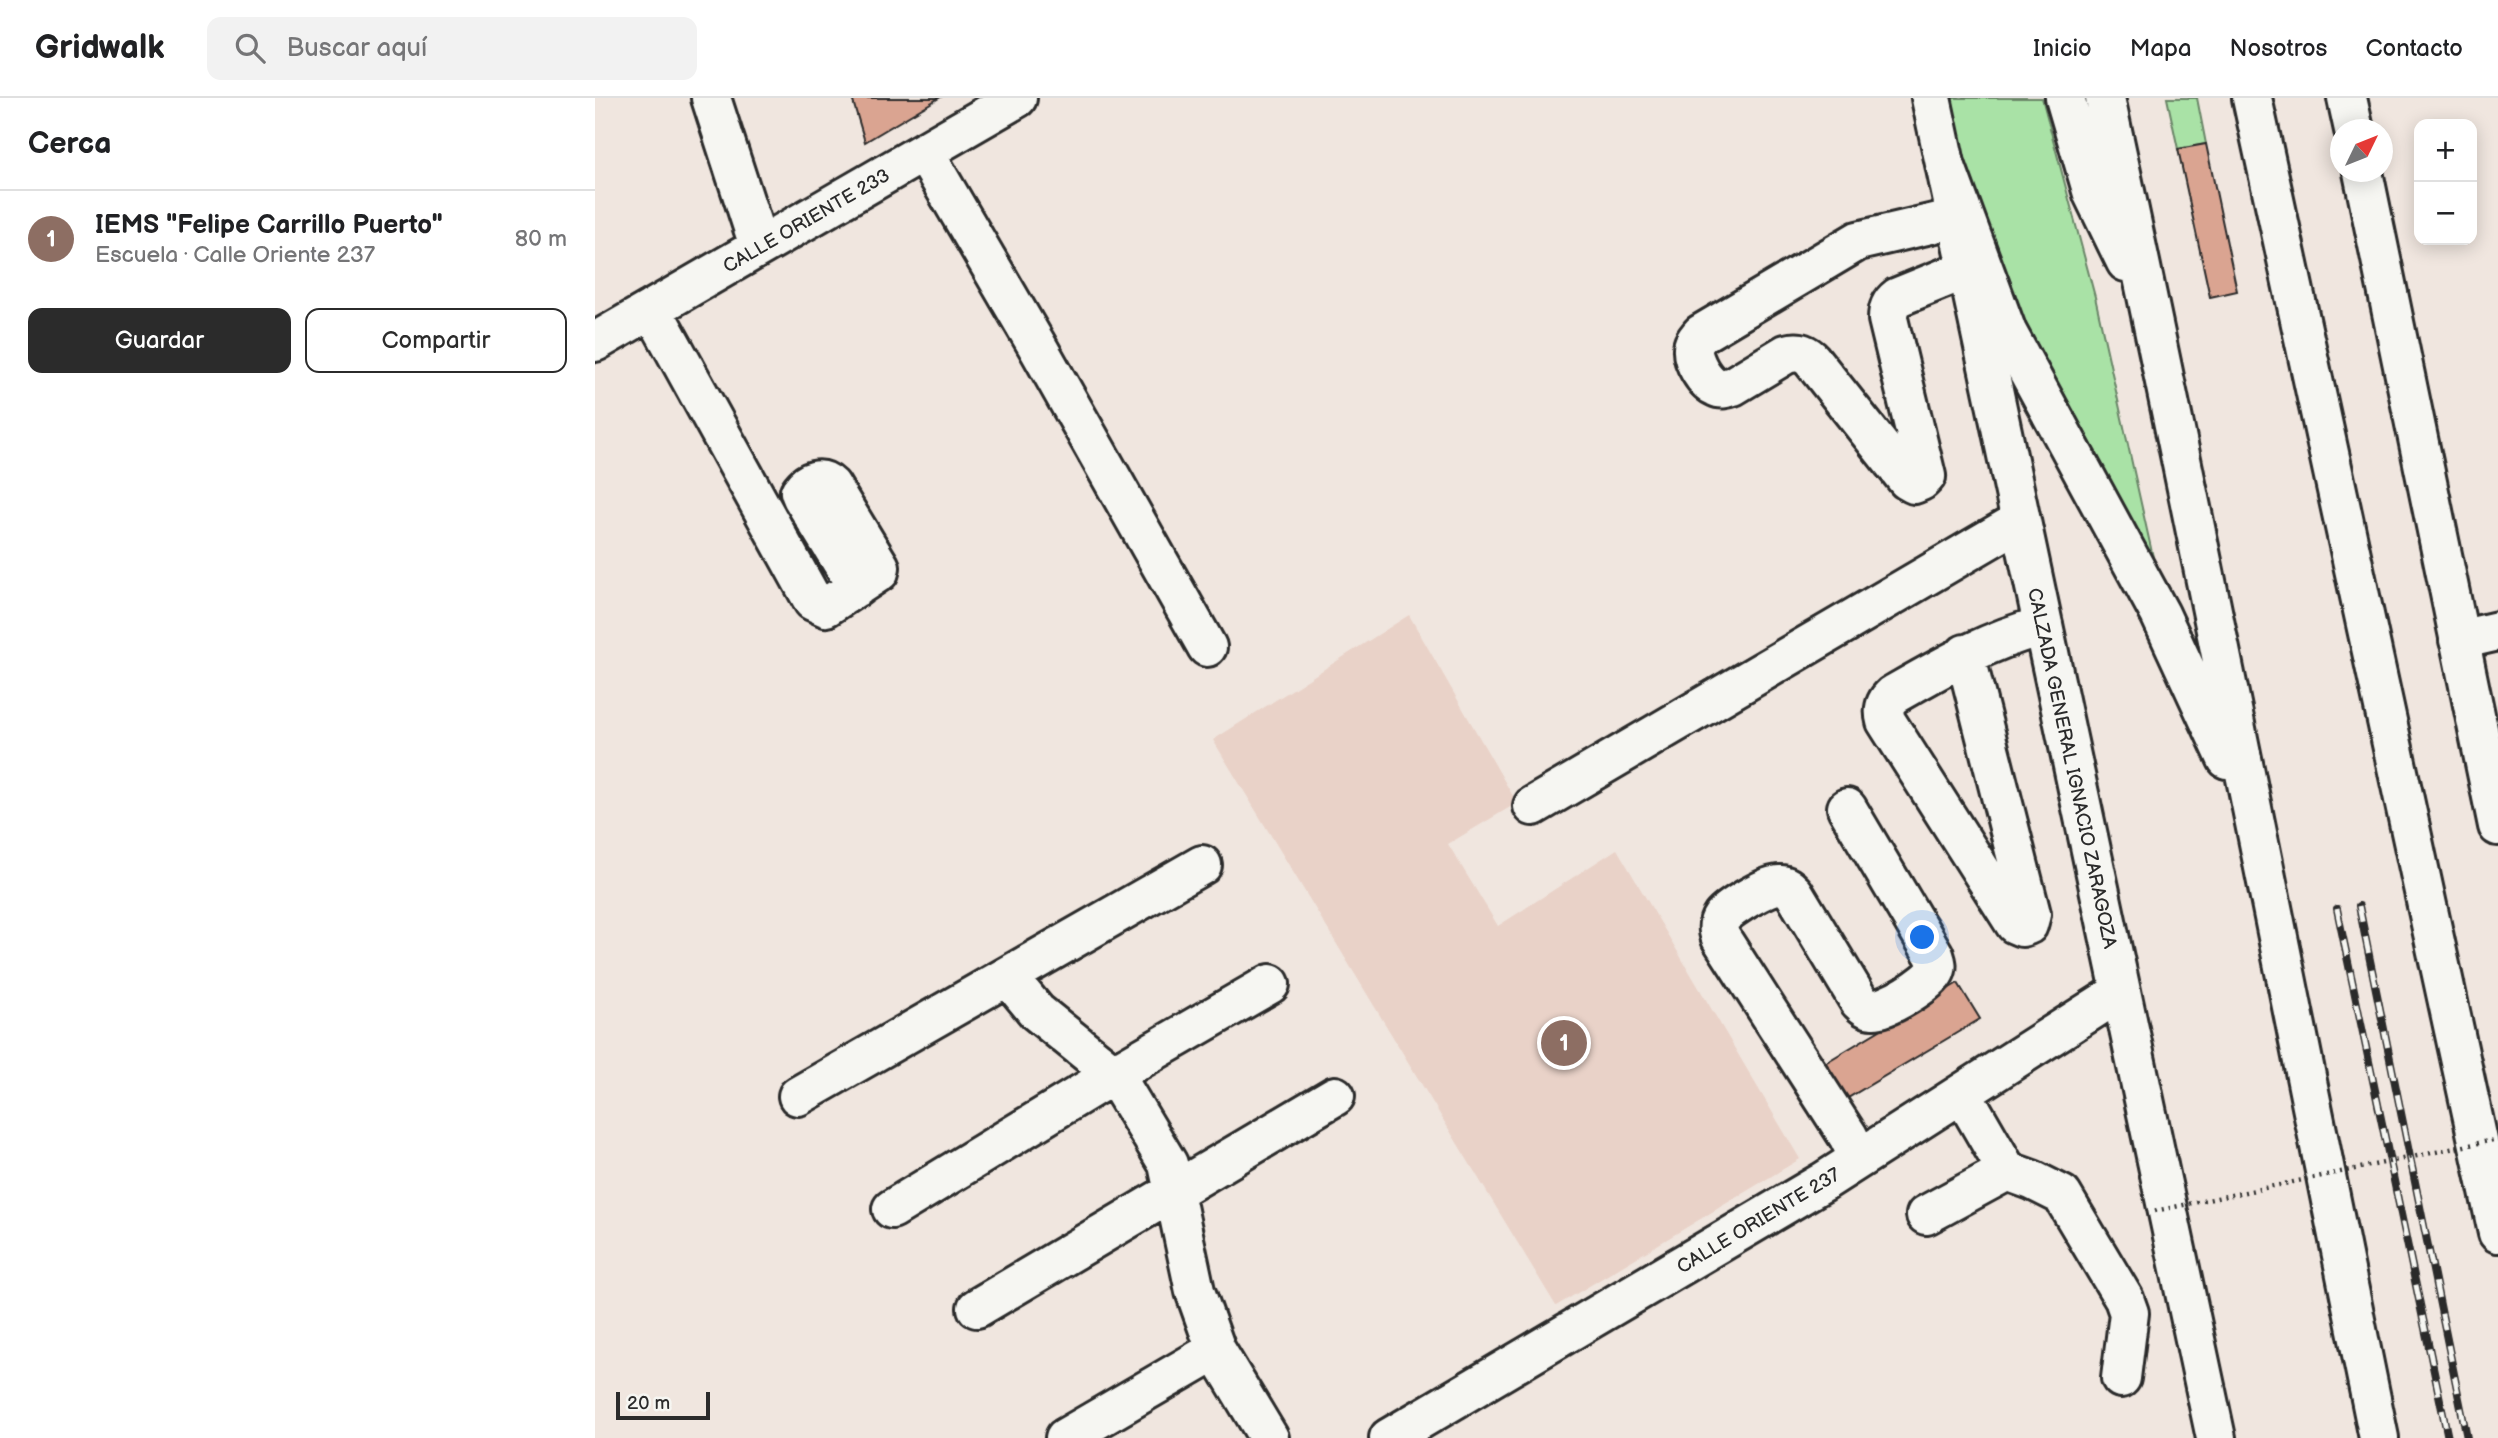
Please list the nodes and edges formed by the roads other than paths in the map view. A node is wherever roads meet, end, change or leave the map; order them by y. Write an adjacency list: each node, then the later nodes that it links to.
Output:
1 (711, 98): 13 (main road)
2 (1017, 98): 9 (main road, CALLE ORIENTE 233)
3 (1931, 98): 10 (main road, CALZADA GENERAL IGNACIO ZARAGOZA)
4 (2065, 98): 16 (main road)
5 (2105, 98): 16 (main road)
6 (2252, 98): 42 (main road)
7 (2347, 98): 8 (main road)
8 (2352, 119)
9 (924, 152): 13 (main road, CALLE ORIENTE 233); 23 (main road)
10 (1946, 167): 12 (main road, CALZADA GENERAL IGNACIO ZARAGOZA); 27 (main road)
11 (2365, 182): 22 (main road)
12 (1956, 218): 14 (main road, CALZADA GENERAL IGNACIO ZARAGOZA); 14 (main road)
13 (759, 246): 15 (main road, CALLE ORIENTE 233)
14 (1967, 269): 18 (main road, CALZADA GENERAL IGNACIO ZARAGOZA)
15 (652, 309): 17 (main road, CALLE ORIENTE 233); 19 (main road)
16 (2152, 314): 27 (main road)
17 (595, 342)
18 (2020, 521): 20 (main road, CALZADA GENERAL IGNACIO ZARAGOZA); 25 (main road)
19 (857, 587)
20 (2043, 626): 24 (main road); 32 (main road, CALZADA GENERAL IGNACIO ZARAGOZA)
21 (2498, 632): 22 (main road)
22 (2459, 640): 28 (main road)
23 (1207, 647)
24 (1965, 654): 24 (main road)
25 (1533, 806)
26 (1847, 808): 37 (main road)
27 (2255, 819): 50 (main road)
28 (2498, 826)
29 (1202, 865): 30 (main road)
30 (1009, 978): 33 (main road); 35 (main road)
31 (1270, 984): 33 (main road)
32 (2120, 992): 34 (main road, CALLE ORIENTE 237); 49 (main road, CALZADA GENERAL IGNACIO ZARAGOZA)
33 (1114, 1074): 39 (main road); 40 (main road)
34 (1962, 1093): 37 (main road, CALLE ORIENTE 237); 38 (main road)
35 (798, 1096)
36 (1335, 1096): 39 (main road)
37 (1859, 1158): 48 (main road, CALLE ORIENTE 237)
38 (2007, 1171): 41 (main road); 45 (main road)
39 (1175, 1190): 43 (main road); 44 (main road)
40 (892, 1209)
41 (1926, 1215)
42 (2498, 1233)
43 (977, 1308)
44 (1216, 1350): 46 (main road); 47 (main road)
45 (2121, 1378)
46 (1065, 1438)
47 (1269, 1438)
48 (1389, 1438)
49 (2216, 1438)
50 (2379, 1438)

